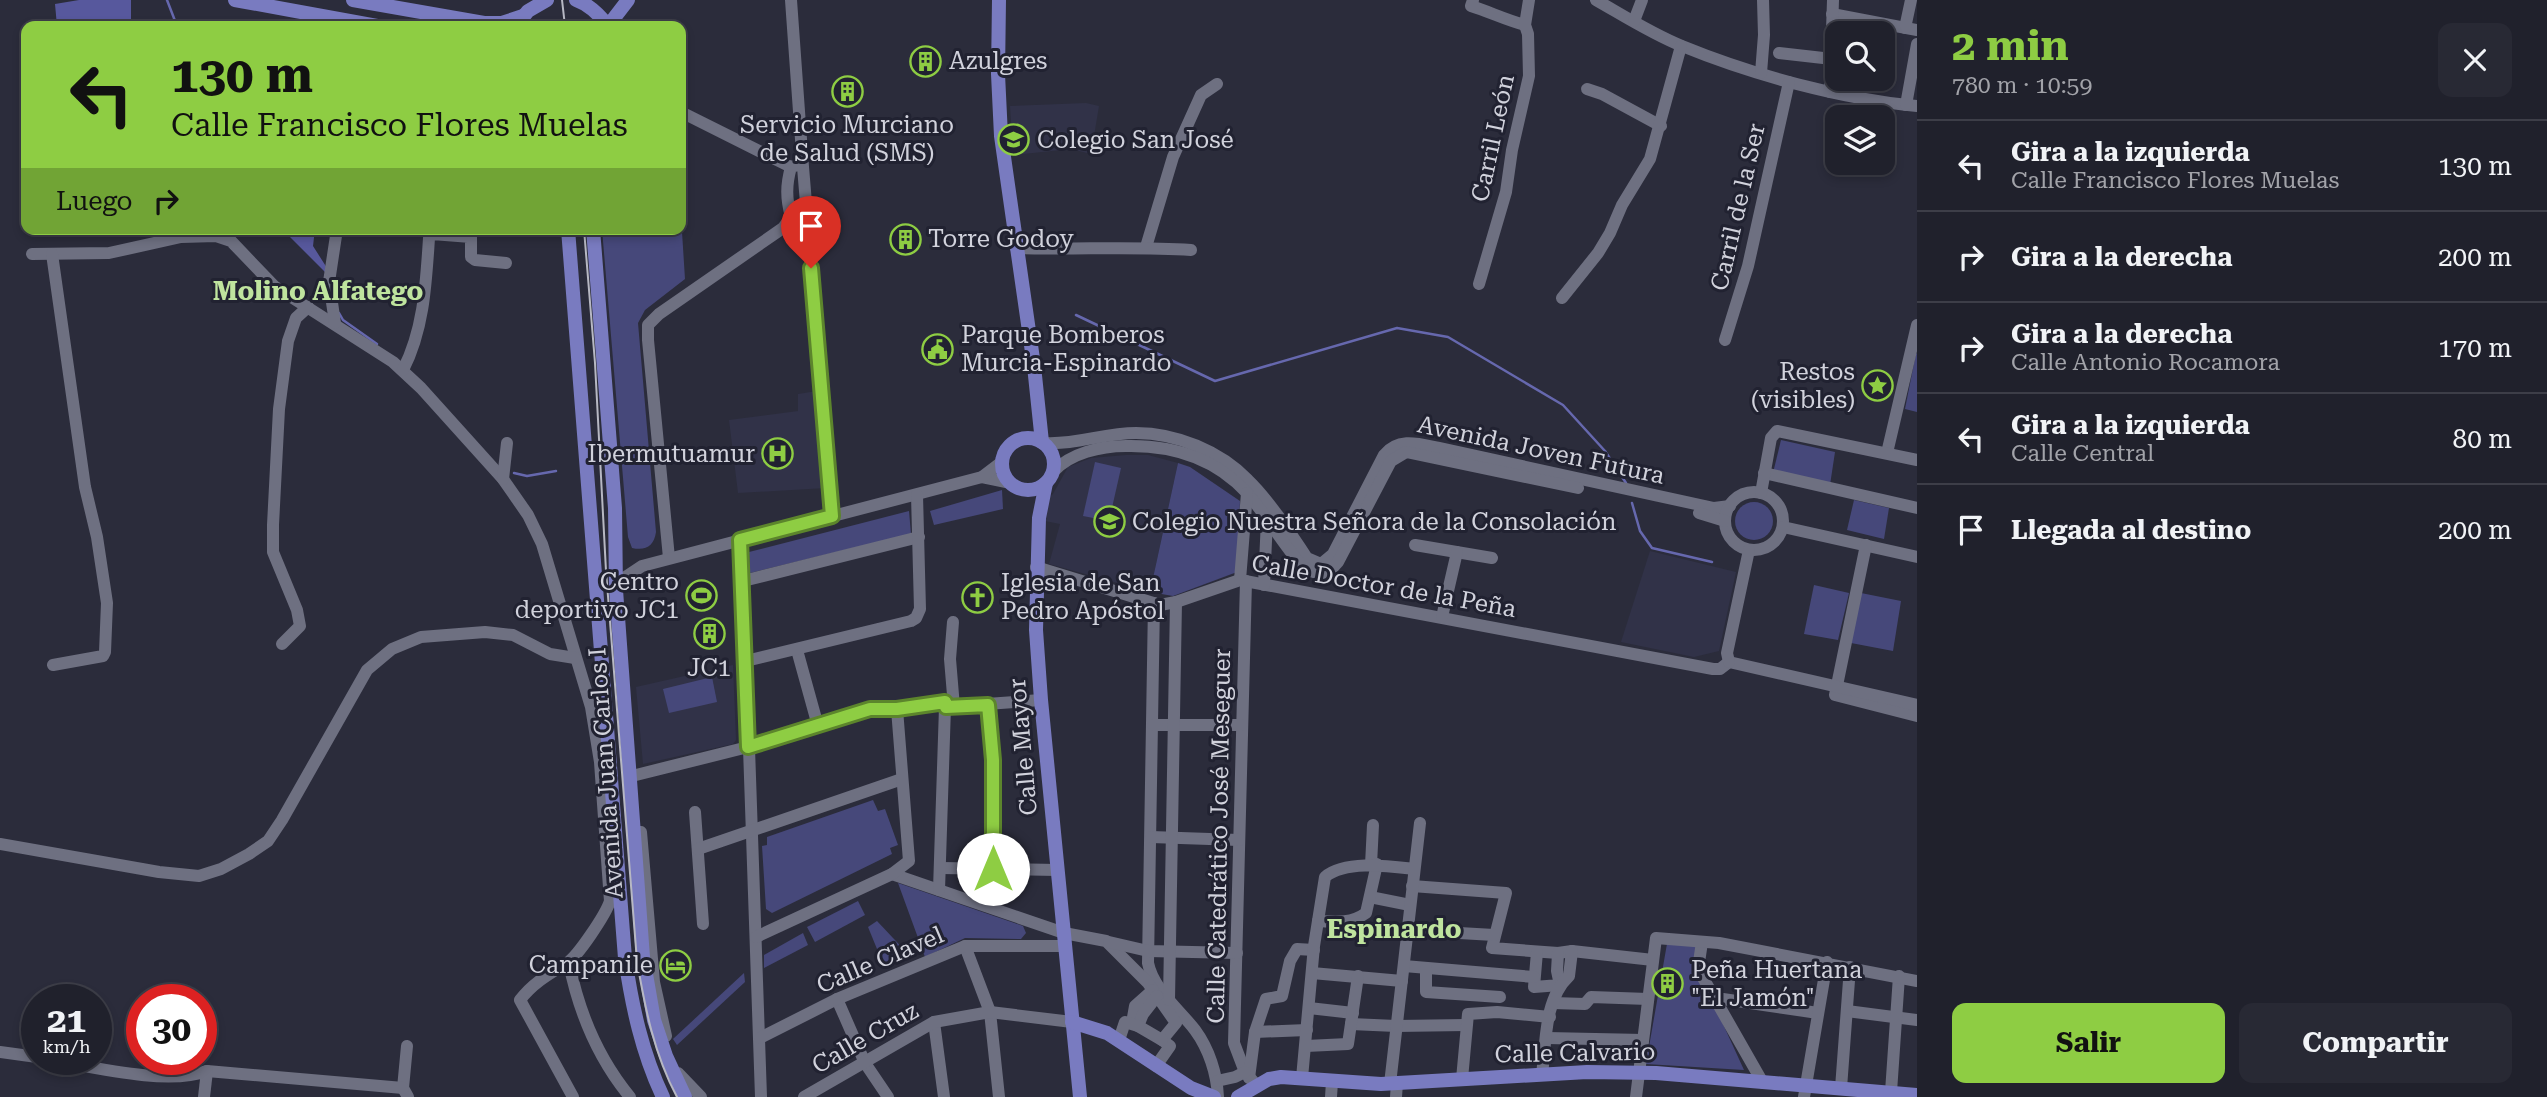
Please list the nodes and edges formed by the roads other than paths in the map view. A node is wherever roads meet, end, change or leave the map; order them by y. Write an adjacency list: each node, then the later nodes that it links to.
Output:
1 (235, 0): 17 (main road)
2 (353, 0): 18 (main road)
3 (628, 0): 21 (main road)
4 (791, 0): 38 (street)
5 (999, 0): 47 (main road)
6 (1473, 0): 24 (street)
7 (1529, 0): 24 (street, Carril León)
8 (1596, 0): 14 (street)
9 (1642, 0): 22 (street)
10 (1763, 0): 30 (street)
11 (1833, 0): 16 (street)
12 (1911, 0): 25 (street)
13 (585, 1): 20 (main road)
14 (1616, 5): 22 (street)
15 (531, 8): 19 (main road)
16 (1832, 14): 23 (street); 25 (street)
17 (350, 21)
18 (473, 21)
19 (514, 21)
20 (604, 21)
21 (612, 21)
22 (1634, 21): 27 (street)
23 (1832, 21)
24 (1525, 25): 52 (street, Carril León)
25 (1911, 29)
26 (1917, 44): 35 (street)
27 (1681, 46): 30 (street); 37 (street)
28 (1779, 53): 29 (street)
29 (1825, 58)
30 (1761, 73): 31 (street)
31 (1789, 82): 34 (street); 57 (street, Carril de la Ser)
32 (1217, 84): 46 (street)
33 (1587, 89): 37 (street)
34 (1830, 92): 35 (street)
35 (1911, 105)
36 (686, 114): 38 (street)
37 (1661, 126): 53 (street)
38 (797, 167): 39 (street); 40 (street)
39 (791, 217): 40 (street); 87 (street)
40 (808, 222): 75 (street)
41 (336, 235): 55 (street)
42 (431, 235): 58 (street)
43 (445, 235): 51 (street)
44 (568, 235): 226 (main road, Avenida Juan Carlos I)
45 (593, 235): 91 (main road, Avenida Juan Carlos I)
46 (1146, 247): 47 (street); 48 (street)
47 (1016, 248): 59 (main road)
48 (1191, 250)
49 (32, 254): 50 (street)
50 (52, 254): 54 (street); 104 (street)
51 (506, 263)
52 (1479, 284)
53 (1562, 298)
54 (308, 307): 55 (street); 99 (street)
55 (335, 323): 58 (street)
56 (1917, 326): 61 (street)
57 (1725, 340)
58 (403, 370): 67 (street)
59 (1038, 441): 63 (main road); 66 (main road); 73 (street, Avenida Joven Futura)
60 (508, 443): 67 (street)
61 (1887, 453): 62 (street); 64 (street)
62 (1917, 460)
63 (1003, 461): 65 (street); 68 (main road)
64 (1764, 473): 71 (street); 74 (street)
65 (982, 477): 68 (street); 72 (street)
66 (1049, 477): 69 (main road); 70 (street, Avenida Joven Futura); 76 (main road, Calle Mayor)
67 (503, 479): 101 (street)
68 (1011, 483): 69 (main road)
69 (1027, 489): 76 (main road, Calle Mayor)
70 (1247, 493): 77 (street, Avenida Joven Futura); 92 (street)
71 (1761, 493): 73 (street); 79 (street)
72 (917, 495): 75 (street); 80 (street)
73 (1730, 506): 78 (street)
74 (1917, 508)
75 (832, 516): 81 (street)
76 (1038, 518): 90 (main road, Calle Mayor)
77 (1267, 519): 78 (street, Avenida Joven Futura); 94 (street)
78 (1725, 521): 84 (street)
79 (1783, 527): 83 (street); 84 (street)
80 (919, 537): 93 (street); 100 (street)
81 (740, 540): 87 (street); 93 (street)
82 (1415, 545): 85 (street)
83 (1866, 545): 86 (street); 105 (street)
84 (1749, 550): 103 (street)
85 (1457, 552): 88 (street); 97 (street)
86 (1917, 557)
87 (669, 558): 89 (street)
88 (1492, 558)
89 (642, 566): 91 (street); 91 (street)
90 (1036, 566): 96 (street, Calle Doctor de la Peña); 106 (main road, Calle Mayor)
91 (618, 575): 117 (street); 227 (main road, Avenida Juan Carlos I)
92 (1243, 580): 94 (street, Calle Doctor de la Peña); 95 (street, Calle Doctor de la Peña); 114 (street, Calle Catedrático José Meseguer)
93 (743, 581): 102 (street)
94 (1264, 585): 97 (street, Calle Doctor de la Peña)
95 (1176, 602): 96 (street, Calle Doctor de la Peña); 113 (street)
96 (1154, 603): 112 (street)
97 (1442, 617): 103 (street, Calle Doctor de la Peña)
98 (953, 622): 109 (street)
99 (282, 643)
100 (797, 650): 102 (street); 115 (street)
101 (575, 658): 126 (street); 159 (street)
102 (746, 662): 116 (street)
103 (1729, 662): 105 (street, Calle Doctor de la Peña)
104 (53, 665)
105 (1836, 687): 108 (street, Calle Doctor de la Peña); 111 (street)
106 (1041, 700): 107 (street); 133 (main road, Calle Mayor)
107 (988, 705): 109 (street); 131 (street)
108 (1917, 705)
109 (950, 707): 110 (street); 130 (street)
110 (897, 709): 115 (street); 118 (street)
111 (1917, 716)
112 (1153, 725): 113 (street); 123 (street)
113 (1174, 725): 114 (street); 124 (street)
114 (1242, 725): 125 (street, Calle Catedrático José Meseguer)
115 (818, 726): 116 (street)
116 (748, 747): 117 (street); 122 (street)
117 (636, 775): 205 (street)
118 (902, 779): 122 (street); 128 (street)
119 (695, 812): 127 (street)
120 (1420, 822): 132 (street)
121 (1373, 825): 129 (street)
122 (753, 831): 127 (street); 145 (street)
123 (1151, 837): 124 (street); 152 (street)
124 (1172, 838): 125 (street); 153 (street)
125 (1239, 840): 156 (street, Calle Catedrático José Meseguer)
126 (0, 844)
127 (698, 849): 142 (street)
128 (909, 862): 134 (street); 135 (street)
129 (1374, 865): 132 (street); 138 (street); 140 (street)
130 (940, 868): 131 (street); 137 (street)
131 (993, 869): 133 (street)
132 (1414, 869): 136 (street)
133 (1057, 870): 146 (main road, Calle Mayor)
134 (892, 874): 135 (street, Calle Clavel); 145 (street)
135 (910, 880): 137 (street, Calle Clavel)
136 (1412, 886): 139 (street); 144 (street)
137 (939, 890): 141 (street, Calle Clavel)
138 (1370, 897): 139 (street); 140 (street)
139 (1410, 905): 143 (street)
140 (1318, 921): 151 (street)
141 (1031, 922): 146 (street, Calle Clavel); 150 (street)
142 (703, 924)
143 (1408, 930): 144 (street); 160 (street)
144 (1494, 935): 154 (street)
145 (756, 937): 193 (street)
146 (1064, 939): 147 (street); 150 (street, Calle Clavel); 187 (main road, Calle Mayor)
147 (1106, 941): 152 (street); 171 (street)
148 (1702, 942): 157 (street); 158 (street); 173 (street)
149 (965, 946): 150 (street, Calle Clavel); 174 (street, Calle Clavel); 179 (street)
150 (1023, 946)
151 (1314, 950): 163 (street); 192 (street)
152 (1148, 951): 153 (street); 171 (street)
153 (1170, 952): 156 (street); 171 (street)
154 (1537, 952): 155 (street); 167 (street)
155 (1565, 952): 157 (street); 170 (street)
156 (1237, 953): 212 (street, Calle Catedrático José Meseguer)
157 (1653, 960): 175 (street)
158 (1827, 962): 161 (street); 181 (street)
159 (569, 963): 224 (street); 225 (street)
160 (1404, 966): 162 (street); 168 (street)
161 (1850, 967): 166 (street); 178 (street)
162 (1426, 968): 164 (street); 172 (street)
163 (1312, 973): 165 (street); 177 (street)
164 (1504, 974): 167 (street); 172 (street)
165 (1358, 976): 168 (street); 183 (street)
166 (1899, 976): 169 (street); 184 (street)
167 (1534, 977): 170 (street)
168 (1402, 981): 190 (street)
169 (1917, 981)
170 (1560, 985): 176 (street)
171 (1159, 996): 188 (street); 196 (street); 214 (street)
172 (1500, 997): 180 (street)
173 (1716, 998): 181 (street); 216 (street)
174 (836, 999): 193 (street, Calle Clavel); 202 (street)
175 (1648, 999): 176 (street); 197 (street)
176 (1553, 1003): 182 (street)
177 (1309, 1008): 183 (street); 191 (street)
178 (1847, 1011): 184 (street); 218 (street)
179 (990, 1012): 186 (street, Calle Cruz); 187 (street, Calle Cruz); 234 (street)
180 (1497, 1012): 182 (street); 189 (street)
181 (1818, 1013): 219 (street)
182 (1550, 1017): 194 (street)
183 (1352, 1018): 190 (street); 199 (street)
184 (1896, 1018): 185 (street); 221 (street)
185 (1917, 1020)
186 (934, 1022): 202 (street, Calle Cruz); 233 (street)
187 (1072, 1022): 195 (main road); 235 (main road, Calle Mayor)
188 (1135, 1024): 195 (street); 196 (street)
189 (1466, 1025): 190 (street); 213 (street)
190 (1396, 1026): 217 (street)
191 (1307, 1030): 192 (street); 199 (street)
192 (1255, 1032): 212 (street)
193 (760, 1038): 230 (street)
194 (1547, 1038): 197 (street); 210 (street)
195 (1118, 1040): 203 (main road)
196 (1162, 1040): 203 (street)
197 (1643, 1040): 206 (street)
198 (407, 1046): 220 (street)
199 (1307, 1046): 211 (street)
200 (0, 1052): 201 (street)
201 (21, 1055)
202 (865, 1063): 231 (street, Calle Cruz); 232 (street)
203 (1156, 1066): 236 (main road)
204 (217, 1072): 220 (street)
205 (678, 1073): 228 (street); 229 (street)
206 (1639, 1073): 210 (main road, Calle Calvario); 216 (main road, Calle Calvario); 239 (street)
207 (149, 1075): 208 (street)
208 (196, 1075)
209 (207, 1075): 223 (street)
210 (1542, 1075): 213 (main road, Calle Calvario)
211 (1302, 1078): 212 (main road, Calle Calvario); 215 (main road, Calle Calvario)
212 (1250, 1079): 214 (street); 237 (main road, Calle Calvario)
213 (1462, 1079): 217 (main road, Calle Calvario)
214 (1217, 1081): 236 (street)
215 (1332, 1082): 217 (main road, Calle Calvario); 238 (street)
216 (1763, 1083): 219 (main road, Calle Calvario)
217 (1394, 1088)
218 (1842, 1088): 219 (main road, Calle Calvario); 221 (main road, Calle Calvario)
219 (1805, 1091)
220 (406, 1092)
221 (1882, 1093): 222 (main road, Calle Calvario)
222 (1917, 1095)
223 (204, 1097)
224 (573, 1097)
225 (630, 1097)
226 (663, 1097)
227 (685, 1097)
228 (693, 1097)
229 (701, 1097)
230 (761, 1097)
231 (804, 1097)
232 (888, 1097)
233 (944, 1097)
234 (999, 1097)
235 (1080, 1097)
236 (1216, 1097)
237 (1238, 1097)
238 (1331, 1097)
239 (1636, 1097)

